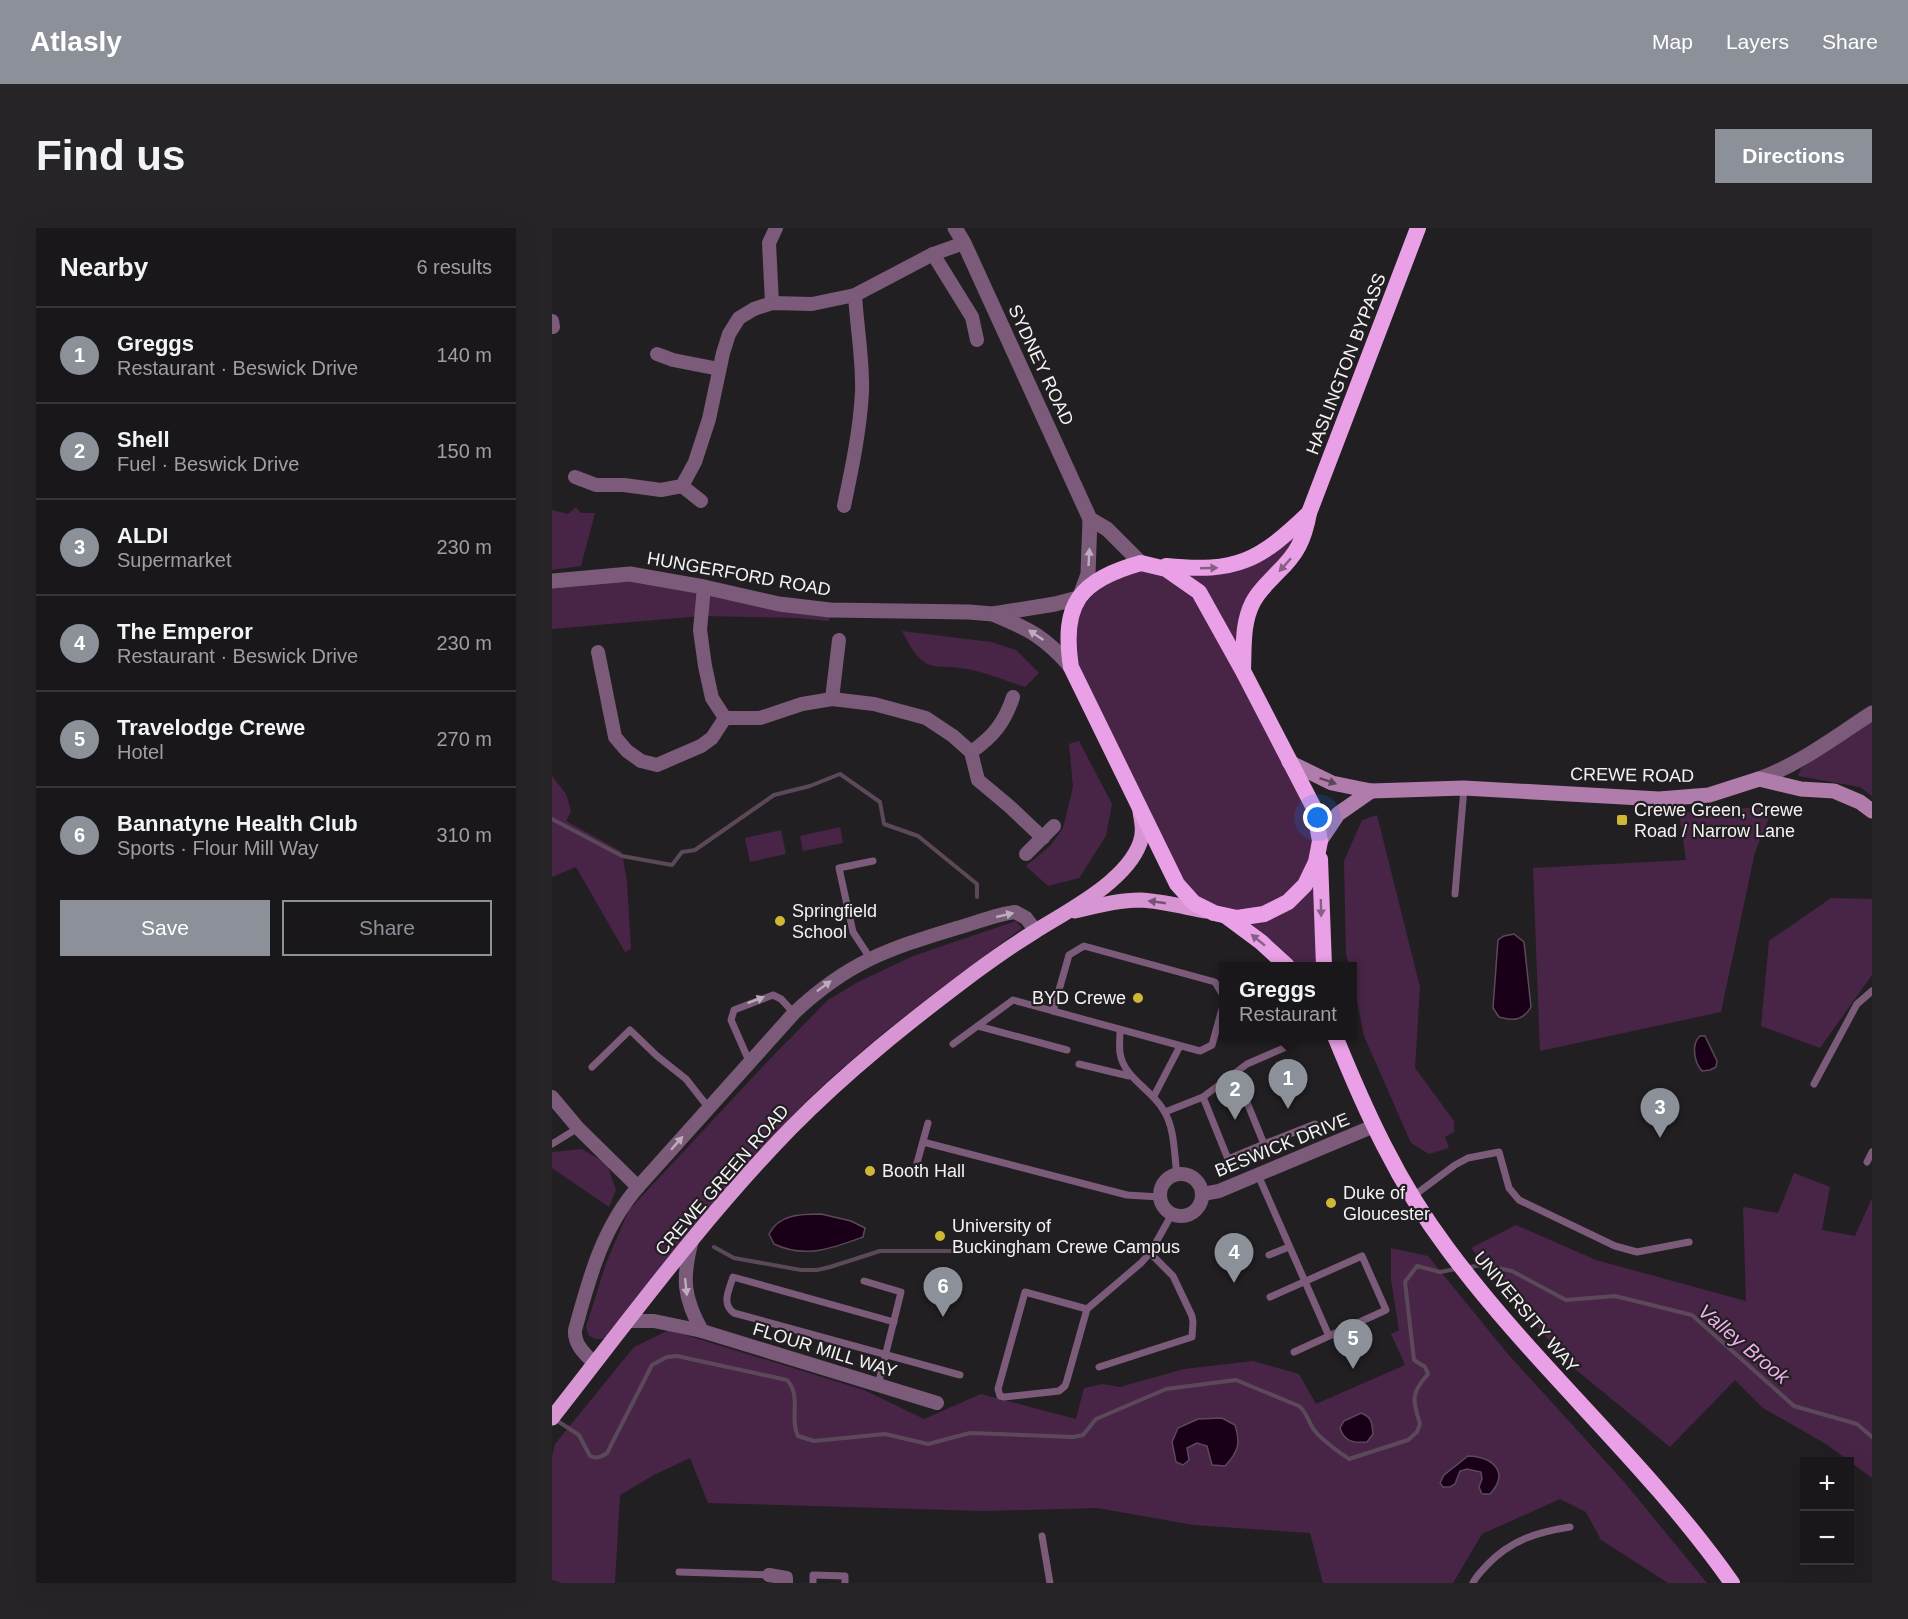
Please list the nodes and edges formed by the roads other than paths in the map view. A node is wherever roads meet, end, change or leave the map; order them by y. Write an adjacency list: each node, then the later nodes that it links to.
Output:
1 (776, 228): 7 (street)
2 (955, 228): 4 (street, SYDNEY ROAD)
3 (1418, 228): 17 (highway, HASLINGTON BYPASS)
4 (964, 243): 5 (street); 18 (street, SYDNEY ROAD)
5 (933, 254): 6 (street); 10 (street)
6 (855, 295): 7 (street); 16 (street)
7 (772, 303): 12 (street)
8 (552, 321): 9 (street)
9 (553, 327)
10 (977, 340)
11 (657, 354): 12 (street)
12 (719, 369): 14 (street)
13 (575, 477): 14 (street)
14 (682, 486): 15 (street)
15 (701, 501)
16 (844, 506)
17 (1309, 513): 19 (highway, HASLINGTON BYPASS, one-way to 17); 27 (highway, HASLINGTON BYPASS, one-way to 27)
18 (1090, 519): 19 (street, SYDNEY ROAD); 22 (street, SYDNEY ROAD, one-way to 18)
19 (1146, 563): 22 (highway); 27 (highway)
20 (552, 581): 21 (street, HUNGERFORD ROAD)
21 (704, 587): 23 (street, HUNGERFORD ROAD); 31 (street)
22 (1079, 595): 23 (street, HUNGERFORD ROAD); 26 (highway)
23 (993, 614): 26 (street, HUNGERFORD ROAD, one-way to 23)
24 (839, 640): 29 (street)
25 (598, 652): 31 (street)
26 (1071, 667): 37 (highway)
27 (1243, 671): 33 (highway)
28 (1014, 697): 32 (street)
29 (832, 699): 31 (street); 32 (street)
30 (1872, 713): 34 (street, CREWE ROAD)
31 (725, 718)
32 (971, 752): 40 (street)
33 (1289, 762): 36 (main road, CREWE ROAD, one-way to 36); 41 (highway)
34 (1759, 779): 35 (main road, CREWE ROAD); 38 (main road)
35 (1464, 788): 36 (main road, CREWE ROAD); 44 (lane)
36 (1371, 791): 41 (main road)
37 (1140, 809): 45 (main road, CREWE GREEN ROAD); 46 (highway)
38 (1872, 811)
39 (1054, 826): 40 (street)
40 (1043, 838): 42 (street)
41 (1320, 845): 46 (highway); 50 (highway, one-way to 50)
42 (1026, 854)
43 (873, 861): 48 (lane)
44 (1455, 894)
45 (1067, 913): 46 (main road, CREWE GREEN ROAD, one-way to 45); 47 (main road, CREWE GREEN ROAD)
46 (1220, 915): 49 (highway, one-way to 46)
47 (1036, 931): 48 (street, one-way to 47); 93 (main road, CREWE GREEN ROAD)
48 (870, 958): 54 (street, one-way to 48)
49 (1282, 962)
50 (1324, 962)
51 (1219, 989): 53 (lane)
52 (1872, 991): 70 (lane)
53 (1053, 1011): 56 (lane); 57 (lane)
54 (794, 1013): 65 (street); 65 (lane, one-way to 54)
55 (1219, 1019): 59 (lane)
56 (978, 1026): 61 (lane); 64 (lane)
57 (1120, 1029): 62 (lane); 69 (lane)
58 (1219, 1034): 59 (lane)
59 (1214, 1036): 62 (lane)
60 (1337, 1040): 78 (highway, UNIVERSITY WAY)
61 (953, 1044)
62 (1180, 1046): 71 (lane)
63 (1286, 1047): 68 (lane)
64 (1067, 1050)
65 (749, 1060): 74 (street)
66 (1078, 1064): 69 (lane)
67 (592, 1067): 74 (lane)
68 (1235, 1072): 73 (lane); 82 (lane)
69 (1130, 1076): 71 (lane)
70 (1814, 1084)
71 (1154, 1096): 75 (lane)
72 (552, 1097): 79 (street)
73 (1203, 1097): 75 (lane); 82 (lane)
74 (708, 1107): 88 (street, one-way to 74)
75 (1165, 1112): 86 (lane)
76 (928, 1123): 80 (lane)
77 (1315, 1124): 82 (lane)
78 (1374, 1126): 87 (street, BESWICK DRIVE); 91 (highway, UNIVERSITY WAY)
79 (578, 1128): 81 (lane); 88 (street)
80 (922, 1142): 85 (lane); 90 (lane)
81 (552, 1144)
82 (1264, 1144)
83 (1872, 1152): 84 (lane)
84 (1867, 1162)
85 (917, 1163)
86 (1177, 1175): 89 (street); 90 (street)
87 (1258, 1175): 89 (street, BESWICK DRIVE); 95 (lane)
88 (638, 1187): 108 (street)
89 (1203, 1194): 92 (street)
90 (1160, 1197): 92 (street)
91 (1412, 1197): 94 (lane); 123 (highway, UNIVERSITY WAY)
92 (1172, 1214): 96 (lane)
93 (692, 1240): 102 (main road, CREWE GREEN ROAD); 104 (street, one-way to 104)
94 (1689, 1242)
95 (1289, 1246): 97 (lane); 98 (lane)
96 (1150, 1253): 101 (lane); 109 (lane)
97 (1269, 1255)
98 (1305, 1280): 100 (lane); 105 (lane); 105 (lane)
99 (864, 1281): 103 (lane)
100 (1270, 1297)
101 (1086, 1309): 101 (lane)
102 (627, 1322): 104 (street, FLOUR MILL WAY); 108 (main road, CREWE GREEN ROAD)
103 (894, 1323): 107 (lane); 107 (lane)
104 (702, 1331): 111 (street, FLOUR MILL WAY)
105 (1329, 1336): 106 (lane)
106 (1294, 1352)
107 (886, 1354): 110 (lane); 111 (lane)
108 (594, 1363): 113 (main road, CREWE GREEN ROAD)
109 (1099, 1367)
110 (960, 1375)
111 (878, 1385): 112 (street, FLOUR MILL WAY)
112 (938, 1403)
113 (552, 1418)
114 (1570, 1527): 122 (lane)
115 (1042, 1536): 121 (lane)
116 (680, 1572): 117 (lane)
117 (769, 1575): 118 (street)
118 (786, 1583)
119 (813, 1583): 120 (lane)
120 (845, 1583)
121 (1050, 1583)
122 (1473, 1583)
123 (1732, 1583)

